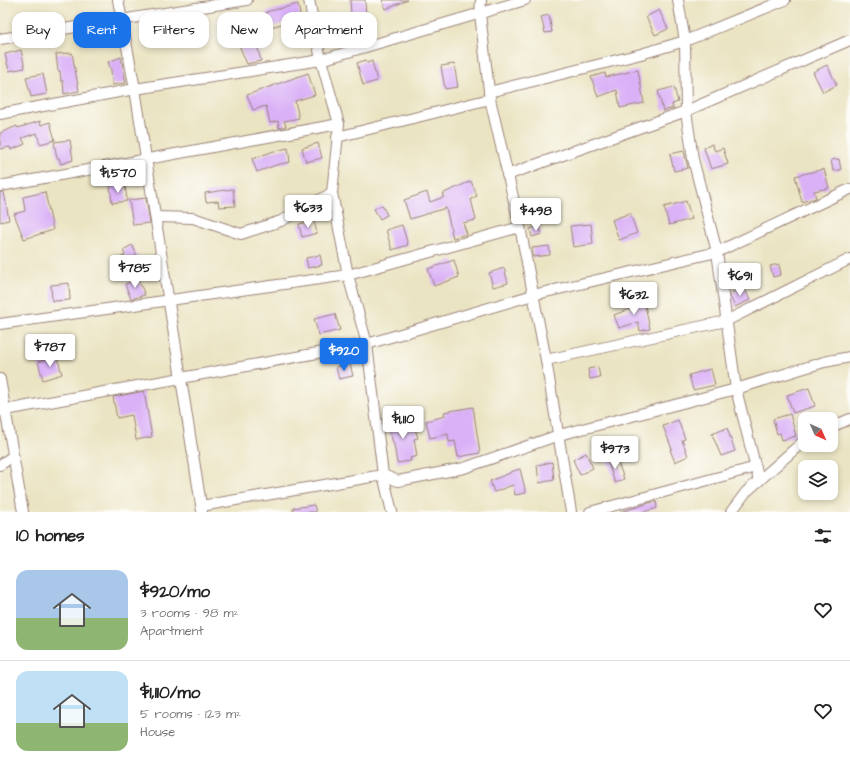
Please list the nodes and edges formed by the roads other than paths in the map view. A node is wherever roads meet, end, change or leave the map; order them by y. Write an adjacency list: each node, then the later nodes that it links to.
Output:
1 (118, 0): 8 (street)
2 (247, 0): 10 (street)
3 (309, 0): 16 (street)
4 (481, 0): 9 (street)
5 (526, 0): 9 (street)
6 (678, 0): 14 (street)
7 (785, 0): 14 (street)
8 (120, 12)
9 (480, 14): 16 (street); 18 (street)
10 (131, 17)
11 (73, 27): 12 (street)
12 (0, 39)
13 (850, 40): 19 (street)
14 (686, 41): 18 (street); 19 (street)
15 (127, 48): 17 (street)
16 (321, 60): 17 (street); 21 (street)
17 (135, 89): 20 (street); 23 (street)
18 (490, 95): 22 (street); 24 (street)
19 (686, 111): 24 (street); 30 (street)
20 (0, 114)
21 (339, 124): 22 (street); 23 (street)
22 (337, 137): 27 (street)
23 (147, 160): 25 (street); 28 (street)
24 (507, 175): 29 (street)
25 (0, 186)
26 (850, 188): 30 (street)
27 (332, 193): 28 (street); 32 (street)
28 (156, 217): 34 (street)
29 (520, 227): 32 (street); 33 (street)
30 (717, 252): 33 (street); 35 (street)
31 (850, 259): 35 (street)
32 (348, 276): 34 (street); 37 (street)
33 (533, 295): 37 (street); 39 (street)
34 (169, 300): 36 (street); 40 (street)
35 (726, 321): 39 (street); 42 (street)
36 (0, 324)
37 (367, 344): 40 (street); 51 (street)
38 (850, 357): 42 (street)
39 (546, 360): 46 (street)
40 (181, 378): 43 (street); 53 (street)
41 (0, 379): 43 (street)
42 (736, 389): 46 (street); 50 (street)
43 (3, 411): 48 (street)
44 (850, 419): 45 (street)
45 (838, 424)
46 (559, 435): 51 (street); 56 (street)
47 (798, 446): 52 (street)
48 (13, 456): 49 (street); 54 (street)
49 (0, 465)
50 (756, 467): 52 (street); 57 (street)
51 (383, 475): 53 (street); 55 (street)
52 (759, 481): 58 (street)
53 (202, 509)
54 (24, 512)
55 (392, 512)
56 (571, 512)
57 (590, 512)
58 (731, 512)

